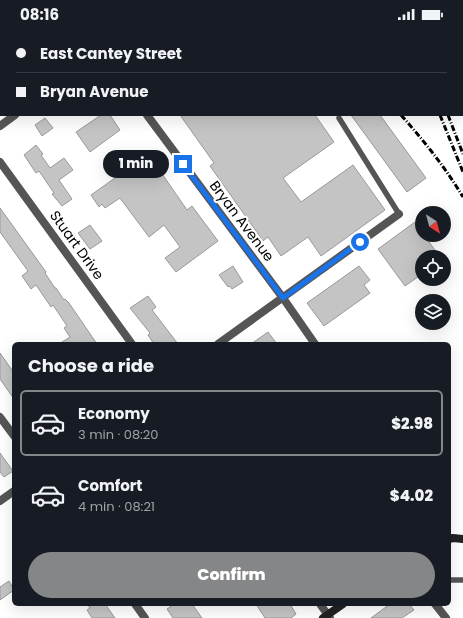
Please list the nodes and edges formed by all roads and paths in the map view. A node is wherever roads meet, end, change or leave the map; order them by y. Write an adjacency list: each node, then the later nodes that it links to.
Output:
1 (14, 116): 4 (street)
2 (148, 116): 7 (street, Bryan Avenue)
3 (339, 118): 6 (lane)
4 (0, 126)
5 (0, 162): 8 (street, Stuart Drive)
6 (399, 214): 7 (street)
7 (283, 298): 9 (street); 10 (street, Bryan Avenue)
8 (131, 342)
9 (221, 342)
10 (314, 342)
11 (0, 416): 12 (street)
12 (12, 433)
13 (12, 492): 14 (street)
14 (0, 501)
15 (451, 537): 16 (street)
16 (463, 539)
17 (451, 580): 18 (lane)
18 (463, 580)
19 (136, 606): 24 (street)
20 (321, 606): 23 (street)
21 (341, 606): 23 (street)
22 (437, 606): 25 (street)
23 (327, 617)
24 (145, 618)
25 (446, 618)

